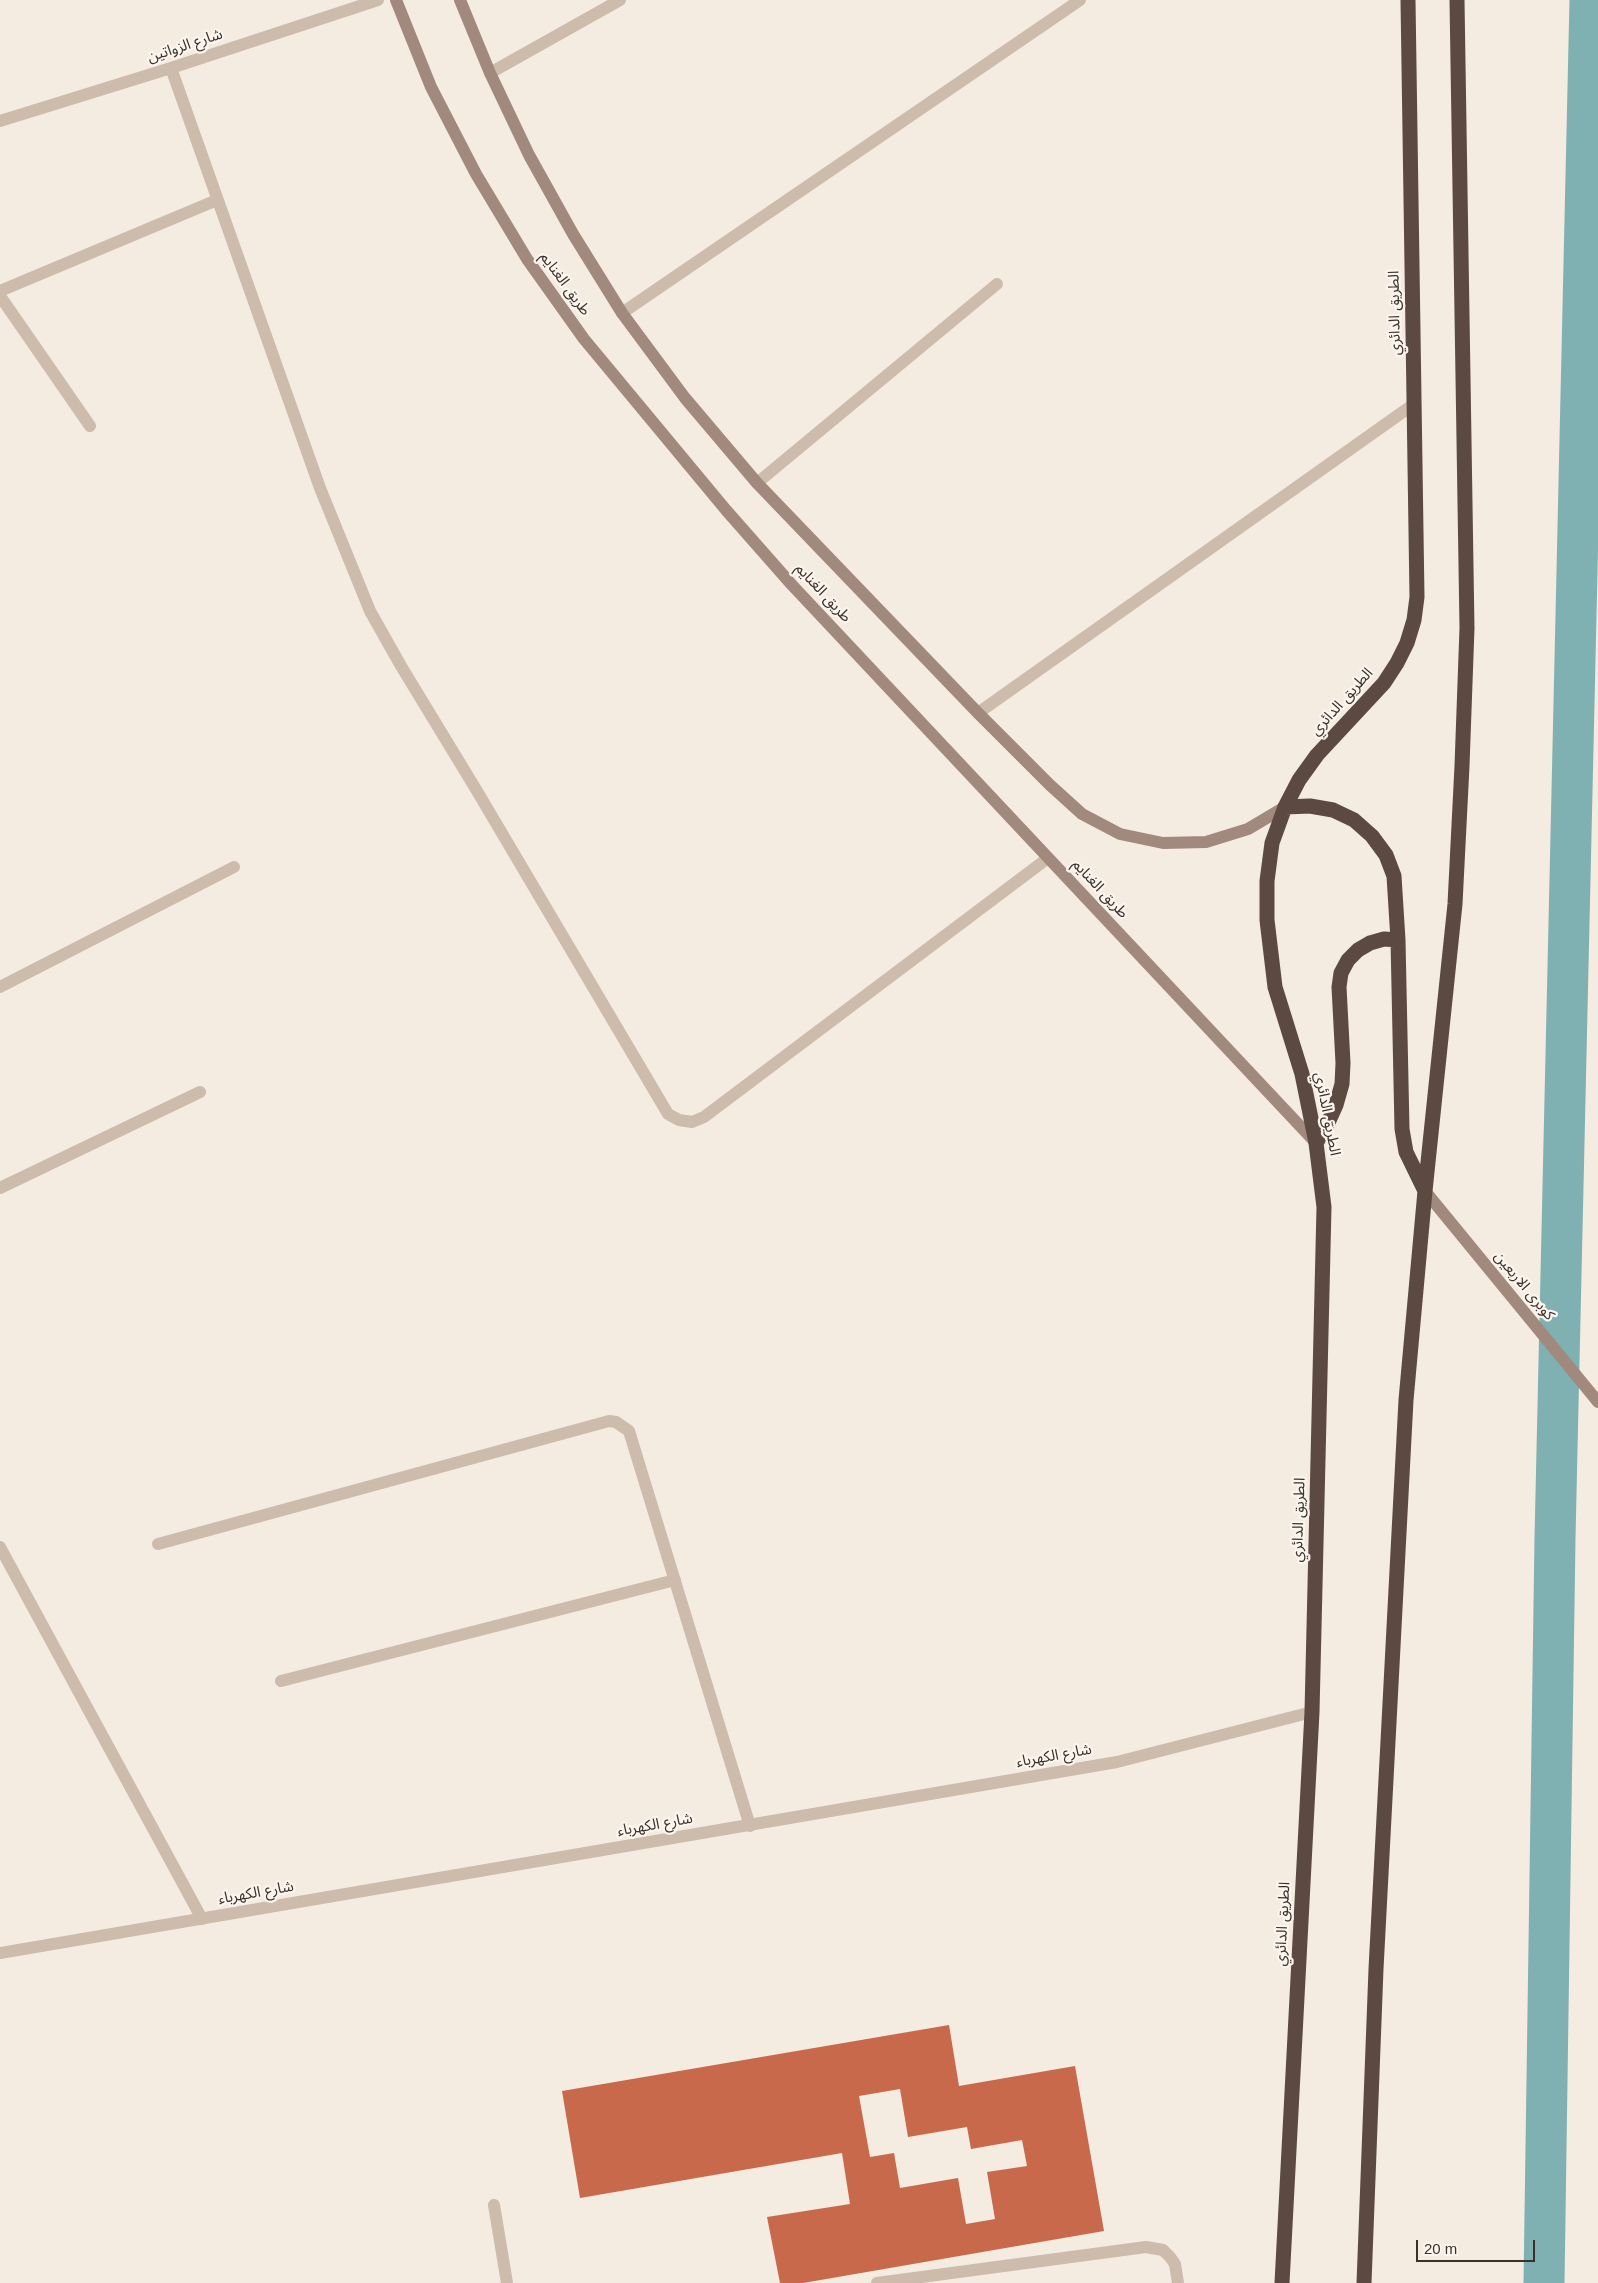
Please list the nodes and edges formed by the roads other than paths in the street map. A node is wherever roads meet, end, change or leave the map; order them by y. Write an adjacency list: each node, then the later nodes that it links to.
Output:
1 (378, 0): 8 (street, شارع الزواتين)
2 (396, 0): 21 (main road, طريق الغنايم)
3 (460, 0): 9 (main road, طريق الغنايم)
4 (620, 0): 9 (street)
5 (1080, 0): 15 (street)
6 (1408, 0): 16 (highway, الطريق الدائري)
7 (1457, 0): 28 (highway)
8 (171, 68): 10 (street, شارع الزواتين); 11 (street)
9 (490, 73): 15 (main road, طريق الغنايم)
10 (0, 121)
11 (217, 200): 13 (street); 21 (street)
12 (997, 284): 18 (street)
13 (0, 291)
14 (0, 296): 17 (street)
15 (622, 314): 18 (main road, طريق الغنايم)
16 (1414, 404): 19 (street); 20 (highway, الطريق الدائري)
17 (90, 426)
18 (757, 482): 19 (main road, طريق الغنايم)
19 (978, 713): 20 (main road, طريق الغنايم)
20 (1285, 806): 23 (highway); 26 (highway, الطريق الدائري)
21 (1048, 858): 26 (main road, طريق الغنايم)
22 (234, 867): 24 (street)
23 (1398, 940): 26 (highway); 28 (highway)
24 (0, 987)
25 (200, 1092): 27 (street)
26 (1316, 1143): 34 (highway, الطريق الدائري)
27 (0, 1188)
28 (1425, 1192): 29 (main road, كوبرى الاربعين); 43 (highway)
29 (1598, 1402)
30 (158, 1544): 32 (street)
31 (0, 1547): 36 (street)
32 (674, 1580): 33 (street); 35 (street)
33 (281, 1680)
34 (1312, 1712): 35 (street, شارع الكهرباء); 42 (highway, الطريق الدائري)
35 (750, 1826): 36 (street, شارع الكهرباء)
36 (202, 1919): 37 (street, شارع الكهرباء)
37 (0, 1953)
38 (494, 2205): 39 (street)
39 (507, 2283)
40 (877, 2283): 41 (street)
41 (1178, 2283)
42 (1282, 2283)
43 (1364, 2283)

